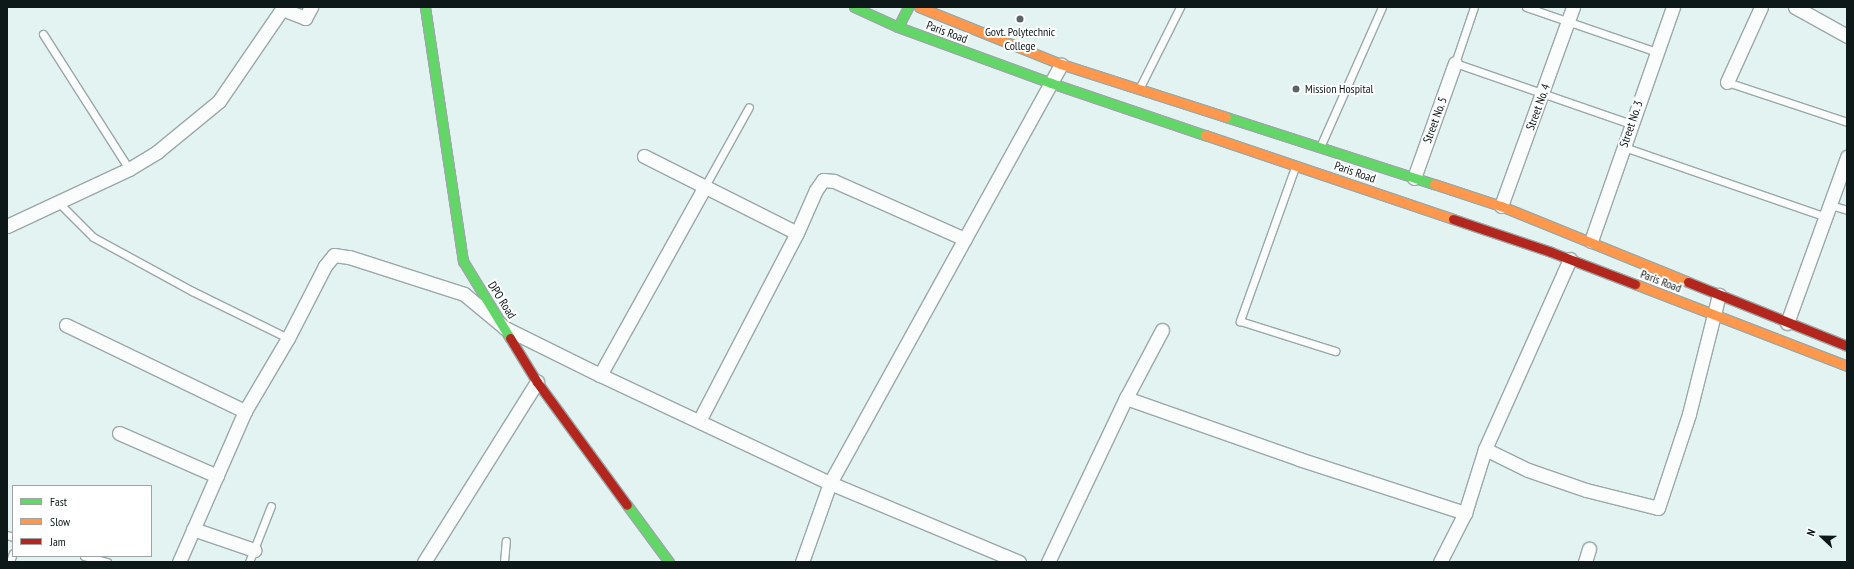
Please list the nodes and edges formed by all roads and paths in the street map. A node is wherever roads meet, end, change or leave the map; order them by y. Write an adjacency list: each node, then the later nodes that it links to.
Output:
1 (311, 7): 33 (street)
2 (425, 7): 49 (main road, DPO Road)
3 (854, 7): 15 (main road, Paris Road)
4 (908, 7): 15 (main road)
5 (919, 7): 20 (main road, Paris Road)
6 (1180, 7): 23 (lane)
7 (1382, 7): 29 (lane)
8 (1474, 7): 19 (lane)
9 (1526, 7): 14 (lane)
10 (1573, 7): 14 (street, Street No. 4)
11 (1673, 7): 18 (street, Street No. 3)
12 (1761, 7): 21 (street)
13 (1795, 7): 17 (street)
14 (1568, 22): 18 (lane); 24 (street, Street No. 4)
15 (898, 27): 22 (main road, Paris Road)
16 (42, 34): 33 (lane)
17 (1847, 36)
18 (1656, 52): 27 (street, Street No. 3)
19 (1455, 63): 24 (lane); 34 (street, Street No. 5)
20 (1061, 64): 22 (street); 23 (main road, Paris Road)
21 (1727, 82): 26 (lane)
22 (1051, 83): 32 (main road, Paris Road); 42 (street)
23 (1139, 89): 29 (main road, Paris Road)
24 (1544, 93): 27 (lane); 37 (street, Street No. 4)
25 (749, 107): 35 (lane)
26 (1847, 122)
27 (1631, 124): 28 (street, Street No. 3)
28 (1624, 147): 39 (lane); 43 (street, Street No. 3)
29 (1319, 149): 34 (main road, Paris Road)
30 (644, 156): 35 (street)
31 (1847, 157): 39 (street)
32 (1296, 165): 44 (main road, Paris Road); 53 (lane)
33 (129, 169): 36 (street)
34 (1414, 178): 37 (main road, Paris Road)
35 (705, 186): 41 (street); 55 (street)
36 (58, 202): 40 (street); 51 (lane)
37 (1501, 206): 43 (main road, Paris Road)
38 (1847, 210): 39 (lane)
39 (1828, 211): 47 (street)
40 (7, 226)
41 (797, 233): 42 (street); 59 (street)
42 (965, 239): 63 (street)
43 (1591, 241): 45 (main road, Paris Road)
44 (1570, 259): 46 (main road, Paris Road); 61 (street)
45 (1719, 295): 46 (street); 47 (main road, Paris Road)
46 (1712, 314): 54 (main road, Paris Road); 61 (street)
47 (1787, 323): 52 (main road, Paris Road)
48 (66, 325): 58 (street)
49 (505, 328): 51 (street); 55 (street); 56 (main road, DPO Road)
50 (1162, 330): 57 (street)
51 (288, 338): 58 (street)
52 (1847, 346)
53 (1335, 351)
54 (1847, 366)
55 (600, 375): 59 (street)
56 (537, 382): 73 (street); 75 (main road, DPO Road)
57 (1126, 398): 65 (street); 78 (street)
58 (245, 411): 62 (street)
59 (699, 421): 63 (street)
60 (120, 433): 62 (street)
61 (1485, 449): 65 (street)
62 (217, 476): 66 (street)
63 (830, 483): 76 (street); 77 (street)
64 (271, 506): 69 (lane)
65 (1465, 514): 79 (street)
66 (194, 529): 69 (street); 72 (street)
67 (506, 541): 74 (lane)
68 (1588, 549): 80 (street)
69 (252, 556)
70 (88, 557): 71 (lane)
71 (107, 562)
72 (179, 562)
73 (424, 562)
74 (504, 562)
75 (669, 562)
76 (802, 562)
77 (1019, 562)
78 (1048, 562)
79 (1440, 562)
80 (1585, 562)

